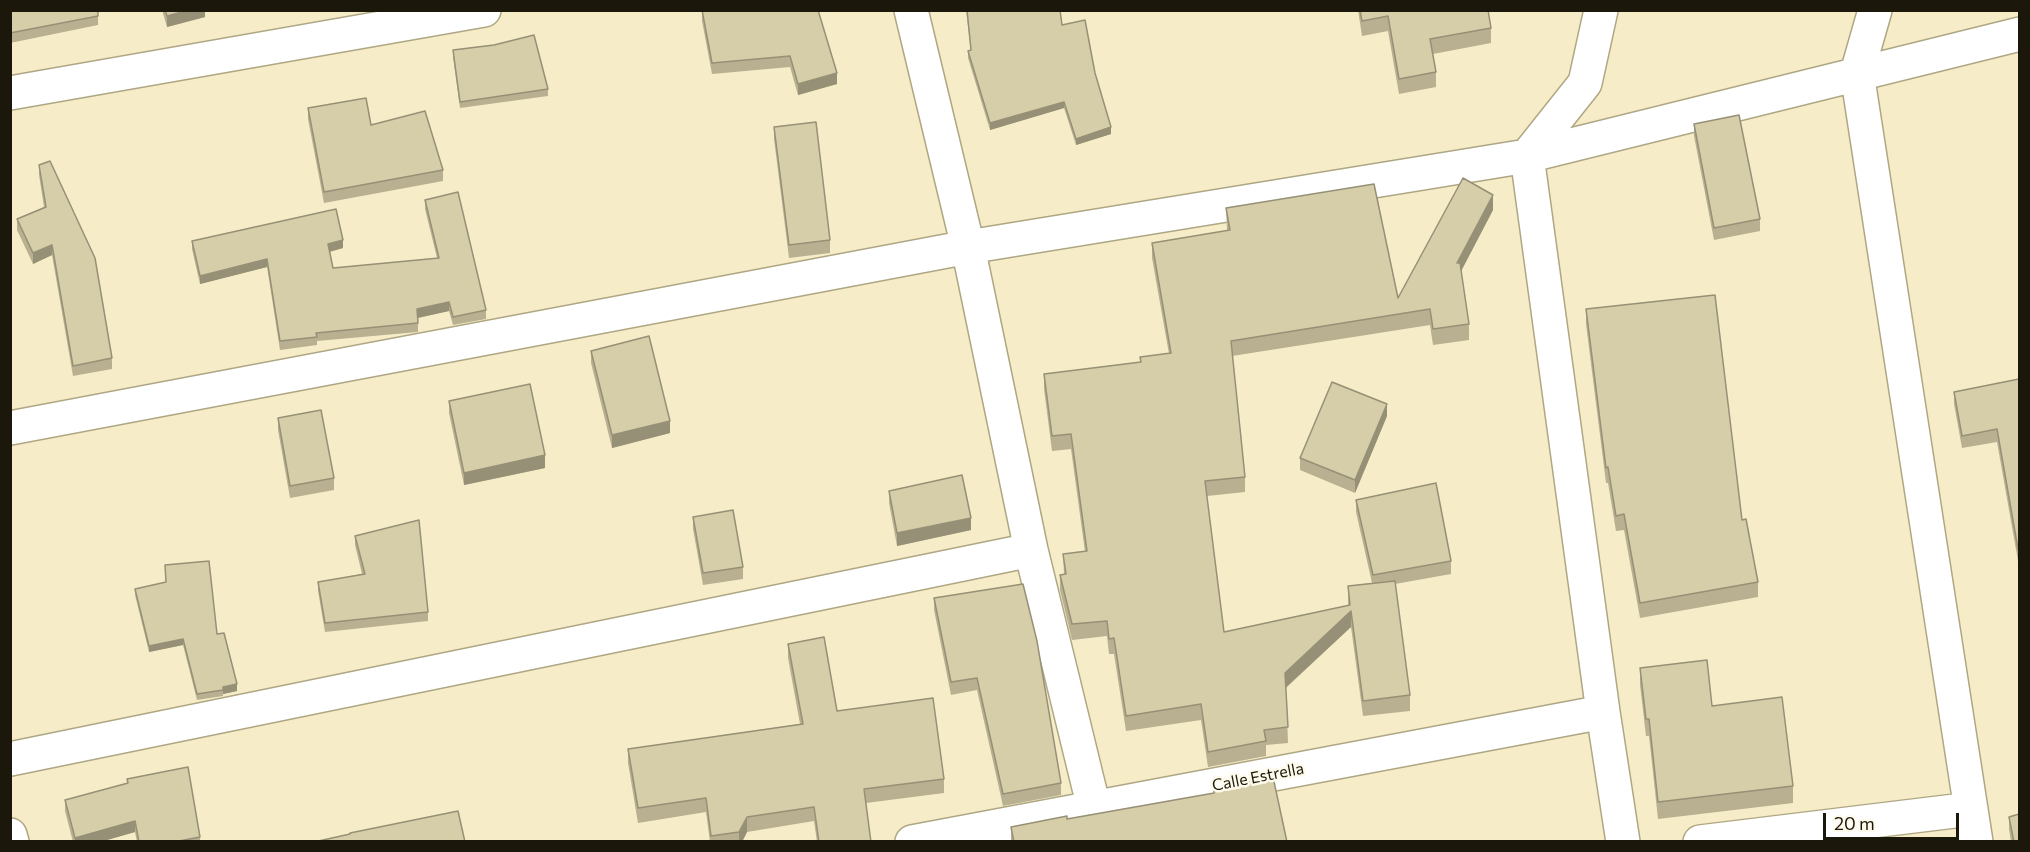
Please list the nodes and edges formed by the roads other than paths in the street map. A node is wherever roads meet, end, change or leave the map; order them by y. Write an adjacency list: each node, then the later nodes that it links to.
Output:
1 (484, 10): 7 (street)
2 (911, 10): 9 (street)
3 (1601, 10): 8 (street)
4 (1875, 10): 6 (street)
5 (2019, 34): 6 (street)
6 (1857, 73): 8 (street); 15 (street)
7 (10, 93)
8 (1527, 156): 9 (street); 12 (street)
9 (968, 247): 10 (street); 11 (street)
10 (10, 428)
11 (1031, 550): 13 (street); 14 (street)
12 (1603, 712): 14 (street, Calle Estrella); 20 (street)
13 (10, 759)
14 (1094, 808): 17 (street, Calle Estrella)
15 (1971, 808): 21 (street); 22 (street)
16 (10, 835): 18 (street)
17 (981, 835): 19 (street, Calle Estrella)
18 (12, 842)
19 (912, 842)
20 (1623, 842)
21 (1700, 842)
22 (1976, 842)

